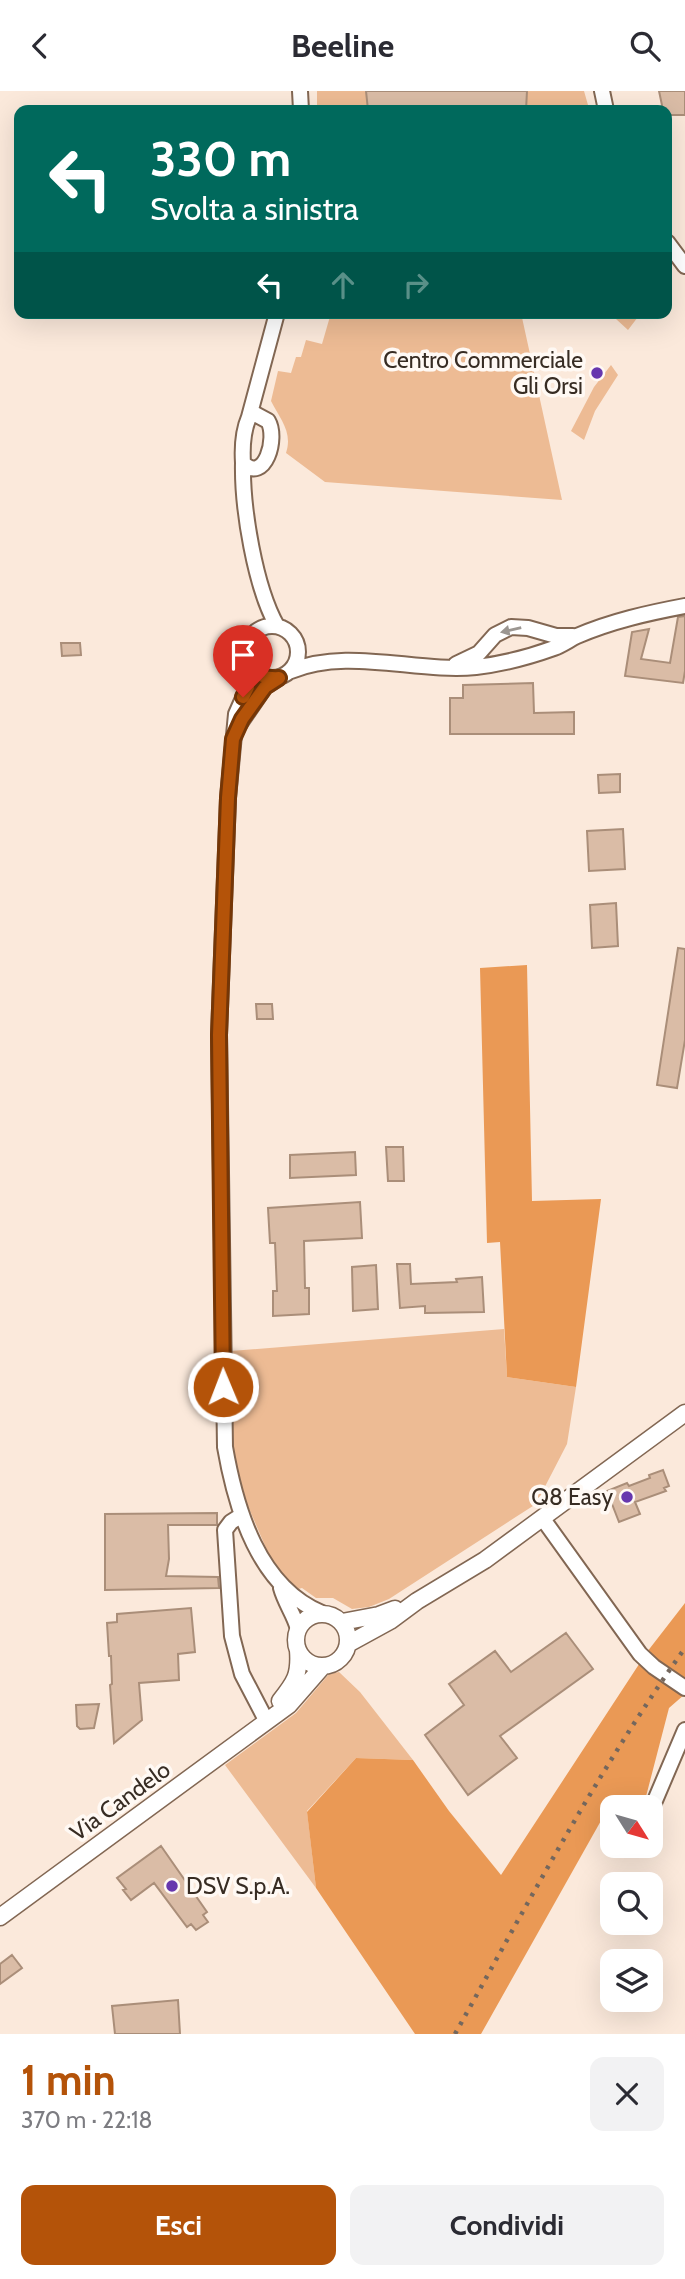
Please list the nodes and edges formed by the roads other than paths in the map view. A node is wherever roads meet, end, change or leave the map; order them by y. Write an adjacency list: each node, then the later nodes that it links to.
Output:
1 (672, 248): 2 (street)
2 (685, 265)
3 (275, 319): 4 (street)
4 (264, 362): 5 (street); 6 (street)
5 (249, 417): 6 (street); 7 (street)
6 (268, 421): 8 (street)
7 (243, 463): 8 (street); 9 (street)
8 (260, 466): 9 (street)
9 (246, 506): 10 (street)
10 (261, 591): 12 (street); 13 (street)
11 (685, 606): 14 (street)
12 (277, 626): 13 (street); 15 (street)
13 (252, 636): 17 (street)
14 (578, 636): 18 (street); 18 (street, one-way to 18)
15 (297, 644): 16 (street); 19 (street)
16 (341, 661): 18 (street); 19 (street)
17 (248, 663): 19 (street); 20 (street)
18 (450, 667)
19 (285, 674): 20 (street)
20 (233, 739): 22 (street)
21 (685, 1413): 23 (street)
22 (242, 1515): 24 (street); 33 (street)
23 (543, 1519): 25 (street); 32 (street)
24 (281, 1587): 26 (street); 28 (street)
25 (417, 1601): 27 (street); 29 (street)
26 (322, 1613): 27 (street); 28 (street)
27 (342, 1622): 29 (street)
28 (298, 1629): 30 (street)
29 (348, 1644): 31 (street)
30 (299, 1650): 31 (street); 33 (street, Via Candelo)
31 (323, 1666): 33 (street, Via Candelo)
32 (685, 1688)
33 (266, 1720): 36 (street, Via Candelo)
34 (685, 1730): 35 (street)
35 (658, 1795)
36 (0, 1917)

